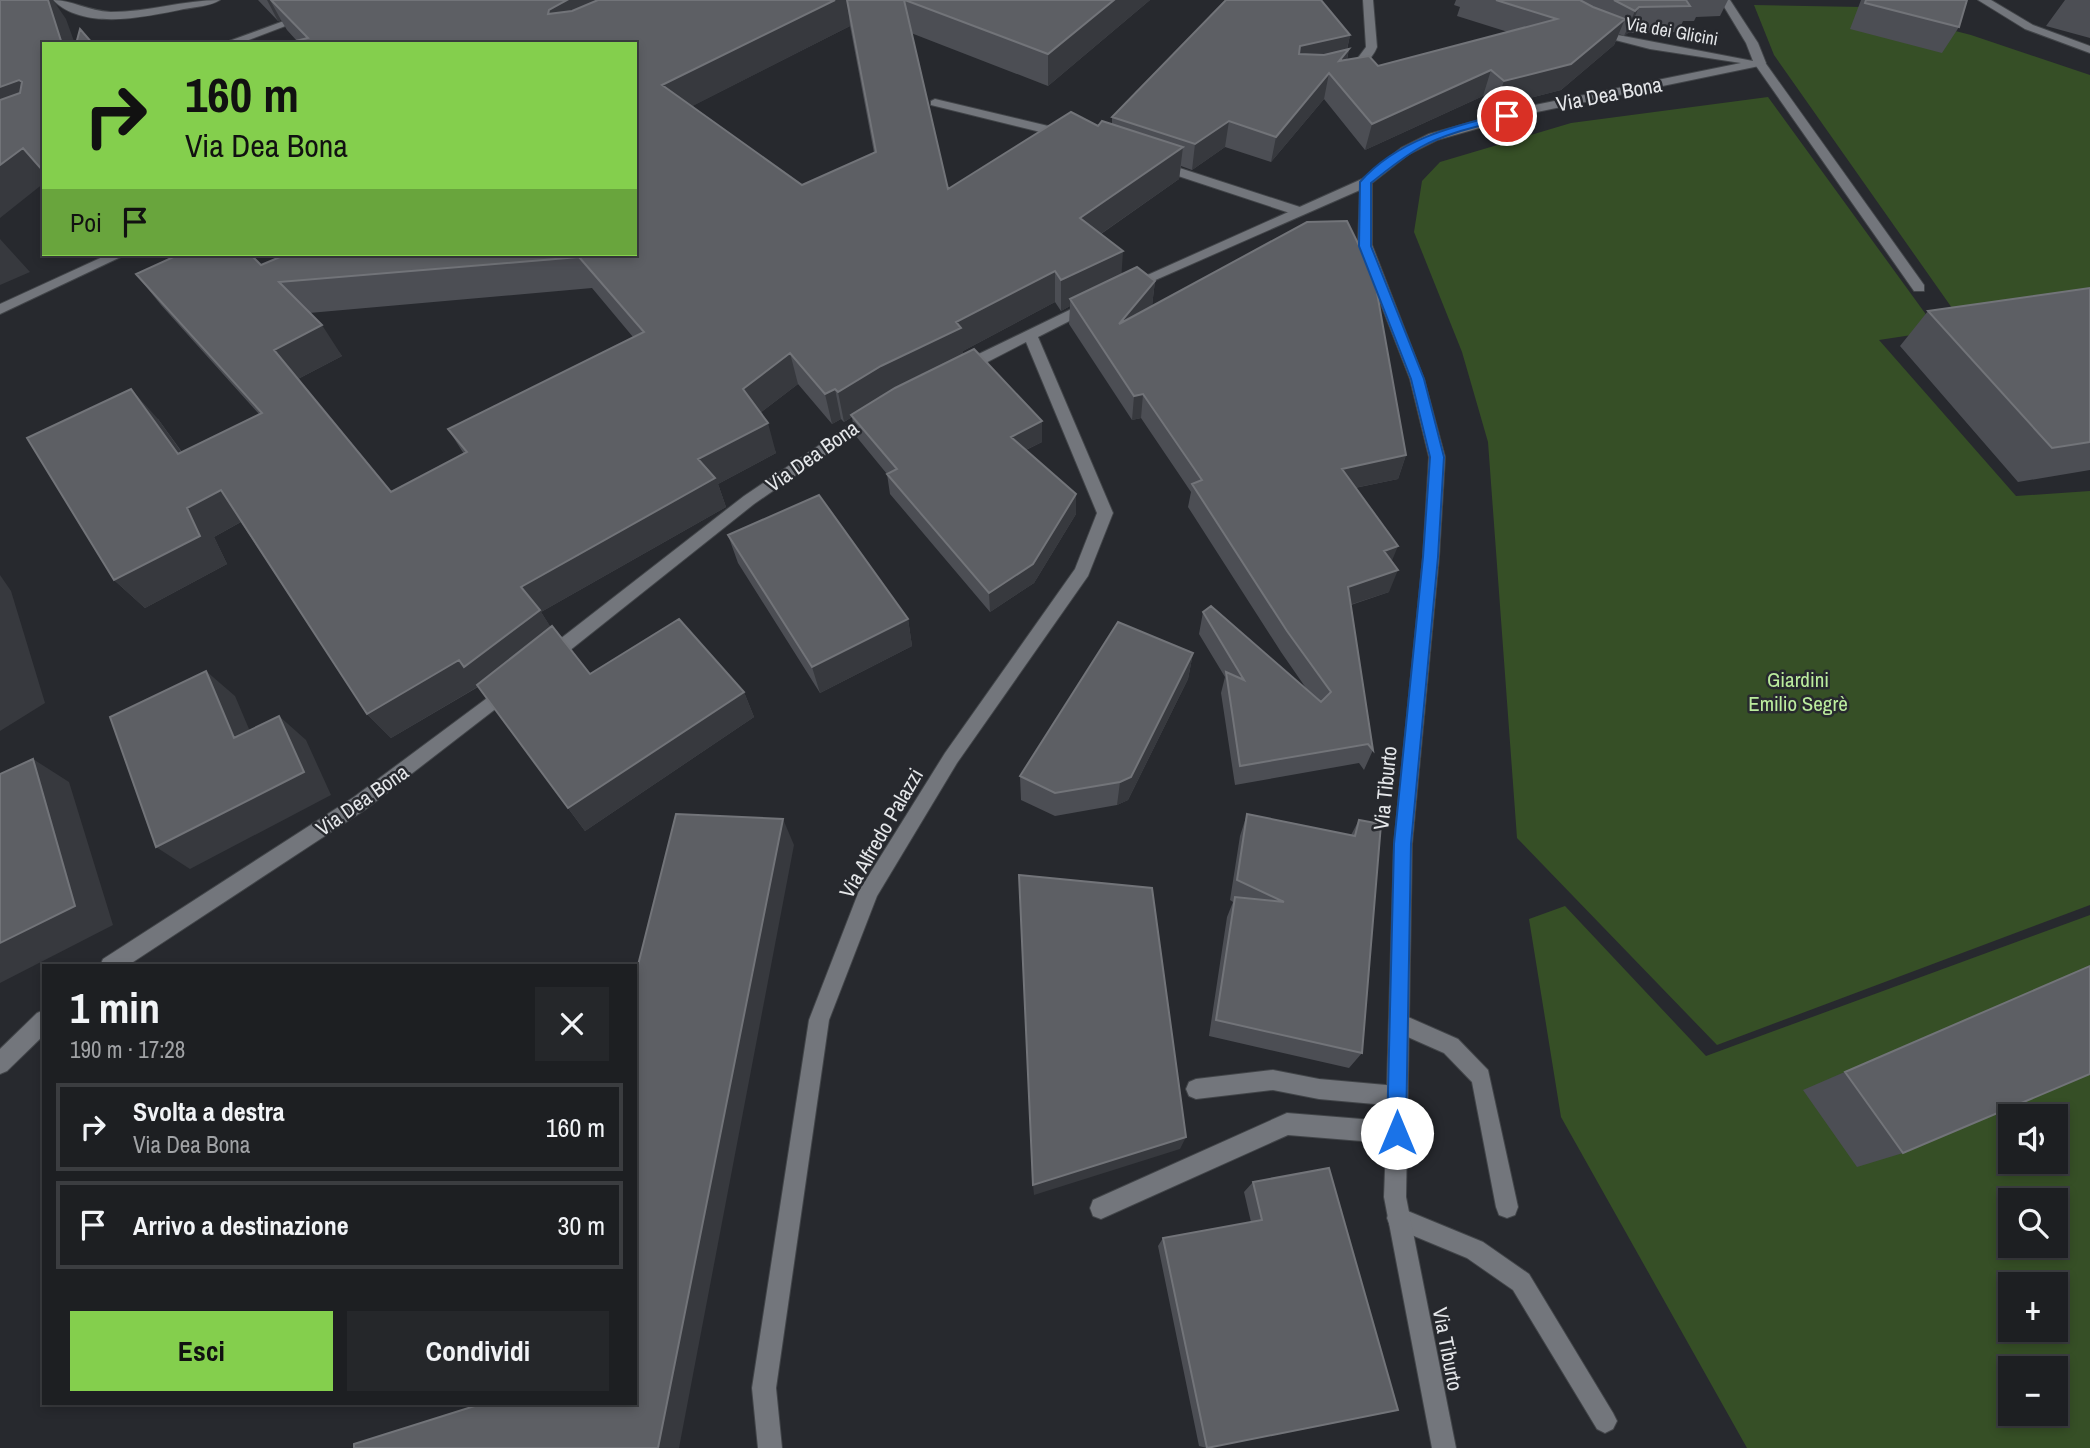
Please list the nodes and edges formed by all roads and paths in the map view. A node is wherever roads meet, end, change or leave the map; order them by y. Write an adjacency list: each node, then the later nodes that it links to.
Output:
1 (58, 0): 2 (street)
2 (215, 0)
3 (1368, 0): 11 (street)
4 (1725, 0): 10 (street)
5 (1983, 0): 9 (street)
6 (321, 11): 8 (street)
7 (1586, 27): 10 (street, Via dei Glicini)
8 (232, 42)
9 (2090, 50)
10 (1760, 63): 15 (street, Via Dea Bona); 18 (street)
11 (1337, 69)
12 (935, 103): 13 (street)
13 (1083, 139)
14 (1147, 161): 16 (street)
15 (1366, 182): 16 (street, Via Dea Bona); 25 (street, Via Tiburto)
16 (1298, 211): 20 (street, Via Dea Bona)
17 (116, 256): 19 (street)
18 (1919, 288)
19 (0, 309)
20 (1030, 335): 21 (street, Via Dea Bona); 34 (street, Via Alfredo Palazzi)
21 (942, 378)
22 (892, 403): 23 (street, Via Dea Bona)
23 (113, 964)
24 (42, 1022): 26 (street)
25 (1399, 1023): 28 (street, Via Tiburto); 30 (street)
26 (0, 1064)
27 (1196, 1089): 28 (street)
28 (1396, 1096): 29 (street, Via Tiburto)
29 (1397, 1133): 31 (street); 32 (street, Via Tiburto)
30 (1507, 1207)
31 (1101, 1208)
32 (1398, 1218): 33 (street); 35 (street, Via Tiburto)
33 (1605, 1422)
34 (770, 1448)
35 (1444, 1448)

